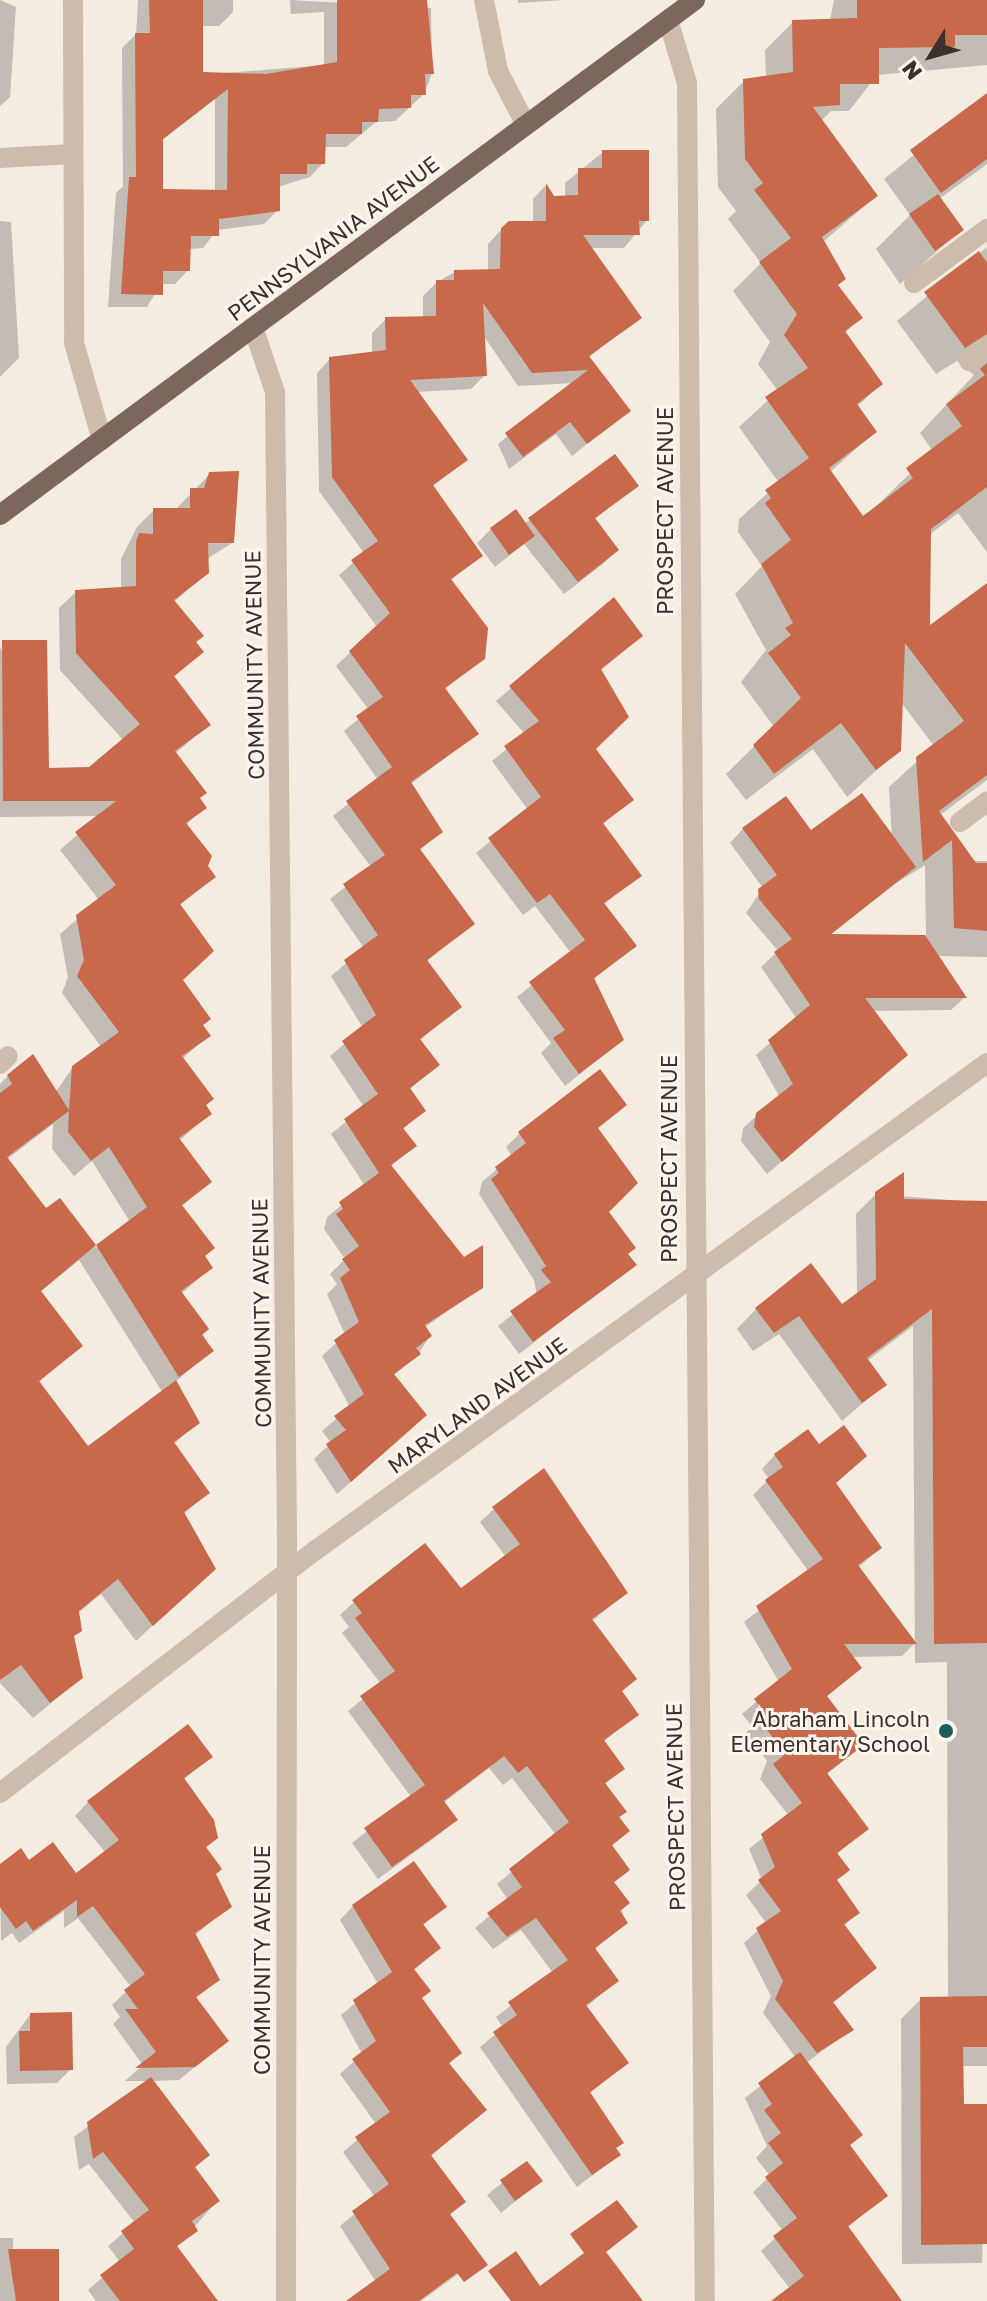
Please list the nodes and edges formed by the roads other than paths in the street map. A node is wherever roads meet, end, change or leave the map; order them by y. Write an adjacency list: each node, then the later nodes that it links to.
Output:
1 (73, 0): 6 (street)
2 (484, 0): 5 (street)
3 (695, 0): 4 (main road, PENNSYLVANIA AVENUE)
4 (668, 20): 5 (main road, PENNSYLVANIA AVENUE); 18 (street, PROSPECT AVENUE)
5 (526, 125): 10 (main road, PENNSYLVANIA AVENUE)
6 (73, 154): 7 (street); 13 (street)
7 (0, 158)
8 (987, 229): 9 (street)
9 (914, 283)
10 (253, 327): 13 (main road, PENNSYLVANIA AVENUE); 19 (street, COMMUNITY AVENUE)
11 (987, 347): 12 (street)
12 (969, 361)
13 (102, 440): 14 (main road, PENNSYLVANIA AVENUE)
14 (0, 515)
15 (987, 802): 16 (street)
16 (960, 822)
17 (987, 1063): 18 (street, MARYLAND AVENUE)
18 (693, 1280): 19 (street, MARYLAND AVENUE); 22 (street, PROSPECT AVENUE)
19 (286, 1573): 20 (street, MARYLAND AVENUE); 21 (street, COMMUNITY AVENUE)
20 (0, 1793)
21 (286, 2301)
22 (705, 2301)

